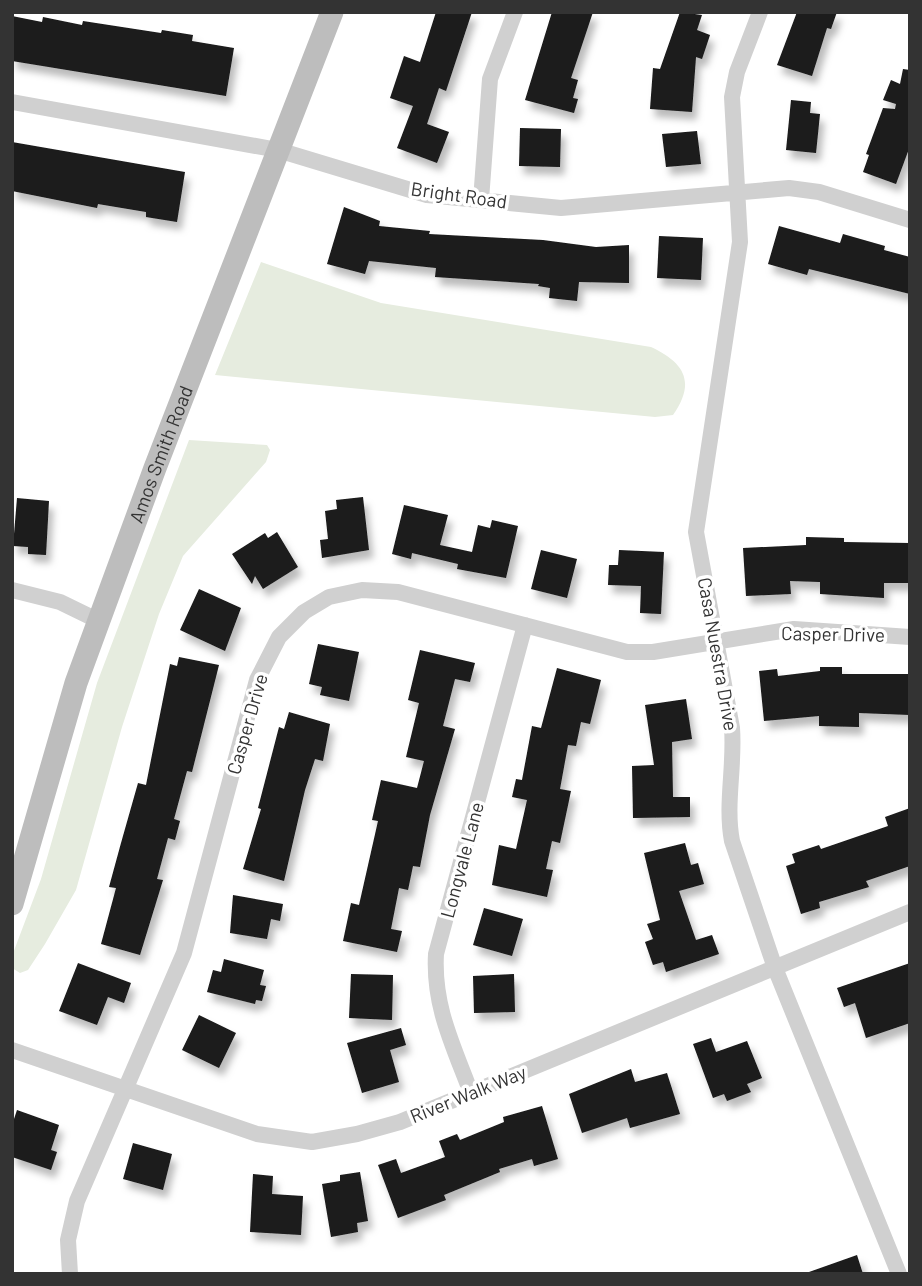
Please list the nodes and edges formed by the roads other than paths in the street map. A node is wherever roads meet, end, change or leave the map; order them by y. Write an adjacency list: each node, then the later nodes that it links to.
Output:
1 (332, 12): 5 (street, Amos Smith Road)
2 (515, 12): 7 (street)
3 (760, 12): 6 (street, Casa Nuestra Drive)
4 (12, 102): 5 (street, Bright Road)
5 (278, 150): 7 (street, Bright Road); 10 (street, Amos Smith Road)
6 (738, 193): 7 (street, Bright Road); 8 (street, Bright Road); 13 (street, Casa Nuestra Drive)
7 (481, 200)
8 (910, 220)
9 (12, 590): 10 (street)
10 (99, 621): 14 (street, Amos Smith Road)
11 (525, 625): 13 (street, Casper Drive); 18 (street, Casper Drive); 19 (street, Longvale Lane)
12 (910, 636): 13 (street, Casper Drive)
13 (716, 642): 16 (street, Casa Nuestra Drive)
14 (12, 904)
15 (910, 912): 16 (street, River Walk Way)
16 (775, 968): 19 (street, River Walk Way); 21 (street, Casa Nuestra Drive)
17 (12, 1049): 18 (street, River Walk Way)
18 (127, 1089): 19 (street, River Walk Way); 20 (street, Casper Drive)
19 (471, 1093)
20 (70, 1274)
21 (899, 1274)

